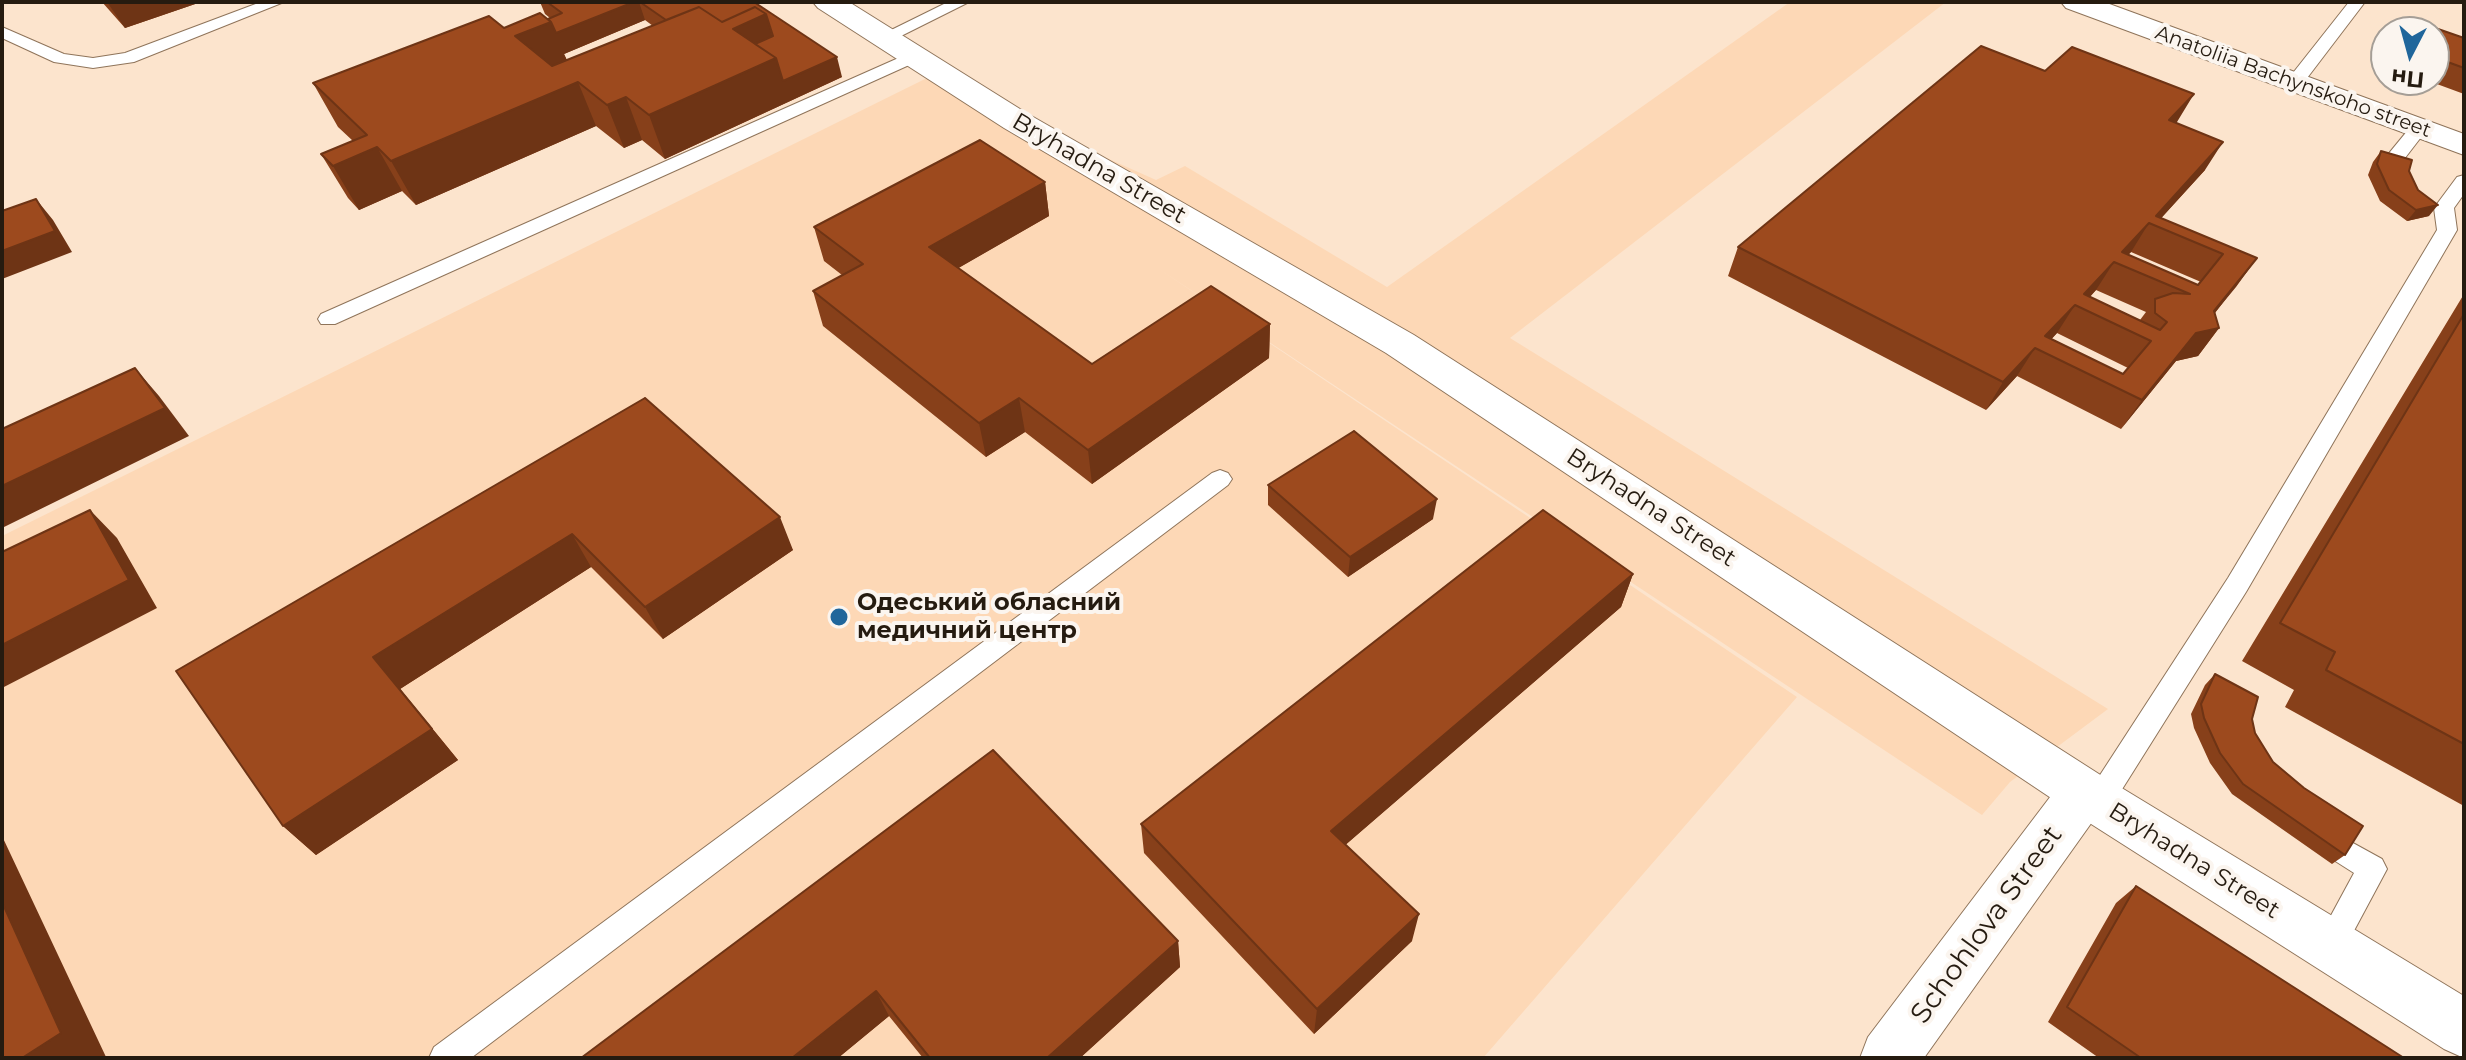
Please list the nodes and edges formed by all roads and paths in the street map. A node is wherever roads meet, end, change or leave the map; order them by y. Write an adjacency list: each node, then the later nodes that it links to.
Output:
1 (276, 2): 6 (lane)
2 (828, 2): 7 (street, Bryhadna Street)
3 (961, 2): 7 (lane)
4 (2076, 2): 8 (street, Anatoliia Bachynskoho street)
5 (2357, 2): 8 (lane)
6 (2, 32)
7 (898, 47): 13 (lane); 15 (street, Bryhadna Street)
8 (2295, 82): 9 (street, Anatoliia Bachynskoho street)
9 (2419, 128): 10 (street, Anatoliia Bachynskoho street); 11 (lane)
10 (2464, 145)
11 (2388, 167)
12 (2464, 181): 15 (lane)
13 (328, 319)
14 (1220, 479): 19 (lane)
15 (2092, 796): 17 (street, Bryhadna Street); 20 (street, Schohlova Street)
16 (2342, 850): 17 (lane)
17 (2330, 945): 18 (street, Bryhadna Street)
18 (2464, 1029)
19 (445, 1058)
20 (1889, 1058)

